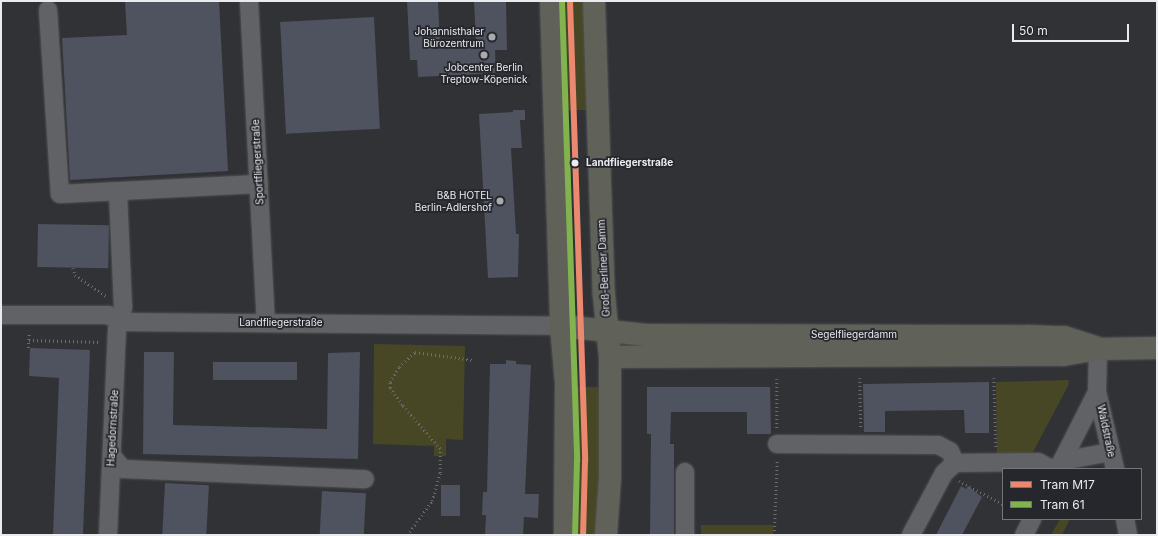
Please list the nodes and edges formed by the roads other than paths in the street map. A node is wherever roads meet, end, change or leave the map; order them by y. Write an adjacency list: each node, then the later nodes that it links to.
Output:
1 (250, 1): 5 (street, Sportfliegerstraße)
2 (551, 1): 10 (main road)
3 (594, 1): 11 (main road, Groß-Berliner Damm)
4 (48, 10): 6 (street)
5 (259, 184): 6 (street); 9 (street, Sportfliegerstraße)
6 (118, 191): 7 (street, Hagedornstraße)
7 (122, 314): 8 (street, Landfliegerstraße); 9 (street, Landfliegerstraße); 17 (street, Hagedornstraße)
8 (1, 315)
9 (266, 323): 10 (street, Landfliegerstraße)
10 (562, 326): 11 (main road, Segelfliegerdamm); 14 (main road); 26 (main road)
11 (608, 331): 13 (main road, Segelfliegerdamm); 14 (main road, Groß-Berliner Damm)
12 (1157, 348): 13 (main road, Segelfliegerdamm)
13 (1098, 349): 14 (main road, Segelfliegerdamm); 15 (street)
14 (610, 357): 27 (main road, Groß-Berliner Damm)
15 (1097, 392): 18 (street, Waldstraße); 19 (street)
16 (777, 444): 20 (street)
17 (112, 456): 22 (street); 25 (street, Hagedornstraße)
18 (1113, 460): 19 (street)
19 (1057, 466): 20 (street)
20 (950, 468): 29 (street)
21 (685, 472): 28 (street)
22 (365, 479)
23 (1032, 520): 30 (street)
24 (1125, 520): 31 (street)
25 (108, 535)
26 (566, 535)
27 (606, 535)
28 (685, 535)
29 (911, 535)
30 (1024, 535)
31 (1128, 535)

